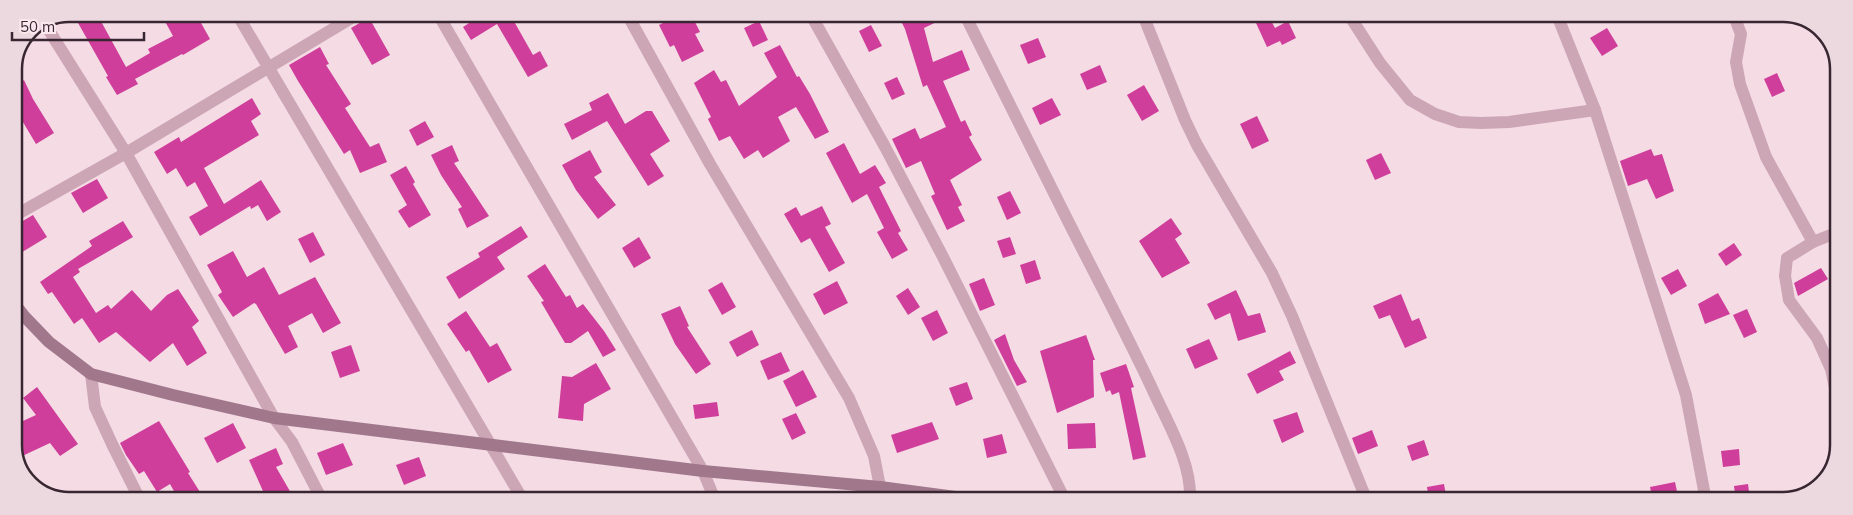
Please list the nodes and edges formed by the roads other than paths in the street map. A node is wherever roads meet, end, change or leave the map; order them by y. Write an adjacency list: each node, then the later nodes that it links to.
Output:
1 (241, 22): 12 (street)
2 (345, 22): 12 (street)
3 (443, 22): 23 (street)
4 (631, 22): 24 (street)
5 (815, 22): 30 (street)
6 (968, 22): 31 (street)
7 (1146, 22): 32 (street)
8 (1354, 22): 13 (street)
9 (1560, 22): 13 (street)
10 (1736, 22): 17 (street)
11 (47, 28): 14 (street)
12 (269, 69): 14 (street); 22 (street)
13 (1595, 110): 33 (street)
14 (126, 154): 15 (street); 21 (street)
15 (22, 211)
16 (1830, 235): 17 (street)
17 (1813, 242): 19 (street)
18 (23, 314): 20 (street)
19 (1830, 367)
20 (91, 374): 21 (street); 25 (street)
21 (274, 418): 22 (street); 26 (street)
22 (489, 444): 23 (street); 27 (street)
23 (703, 471): 24 (street); 28 (street)
24 (880, 487): 29 (street)
25 (136, 492)
26 (318, 492)
27 (518, 492)
28 (712, 492)
29 (918, 492)
30 (1061, 492)
31 (1190, 492)
32 (1363, 492)
33 (1704, 492)

